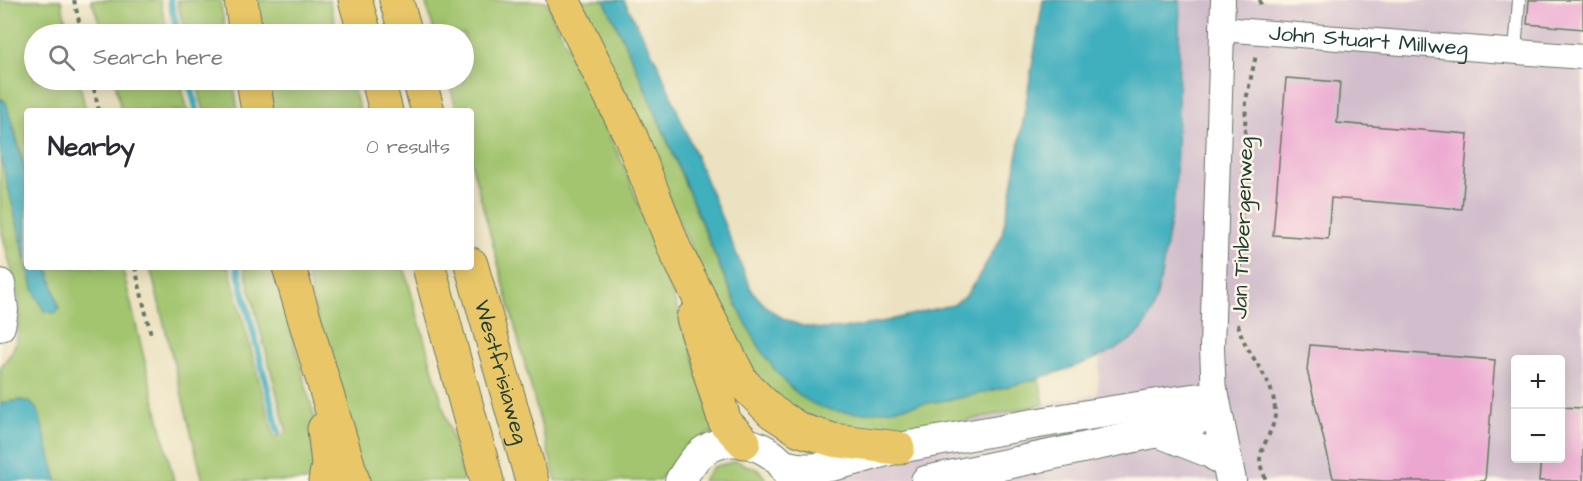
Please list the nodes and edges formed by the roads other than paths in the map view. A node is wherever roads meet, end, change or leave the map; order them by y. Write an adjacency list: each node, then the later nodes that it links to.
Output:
1 (241, 0): 7 (highway)
2 (355, 0): 8 (highway)
3 (396, 0): 9 (highway)
4 (563, 0): 19 (highway)
5 (1223, 0): 10 (street, Jan Tinbergenweg)
6 (1519, 0): 11 (lane)
7 (245, 24)
8 (362, 24)
9 (403, 24)
10 (1222, 29): 11 (street, John Stuart Millweg); 26 (street, Jan Tinbergenweg)
11 (1515, 52): 12 (street, John Stuart Millweg)
12 (1583, 57)
13 (255, 90): 16 (highway)
14 (381, 90): 17 (highway)
15 (422, 90): 18 (highway)
16 (258, 108)
17 (386, 108)
18 (427, 108)
19 (675, 250): 28 (highway); 29 (highway)
20 (289, 270): 25 (highway)
21 (430, 270): 34 (highway, Westfrisiaweg)
22 (473, 270): 35 (highway, Westfrisiaweg)
23 (0, 284): 24 (street)
24 (0, 326)
25 (313, 356): 32 (highway); 33 (highway)
26 (1215, 404): 27 (street); 29 (street); 31 (street, Jan Tinbergenweg)
27 (1158, 432): 31 (street, Jan Tinbergenweg); 37 (street)
28 (744, 442): 30 (street); 36 (street)
29 (898, 448): 30 (street)
30 (787, 473)
31 (1229, 473)
32 (325, 481)
33 (352, 481)
34 (487, 481)
35 (532, 481)
36 (680, 481)
37 (926, 481)

